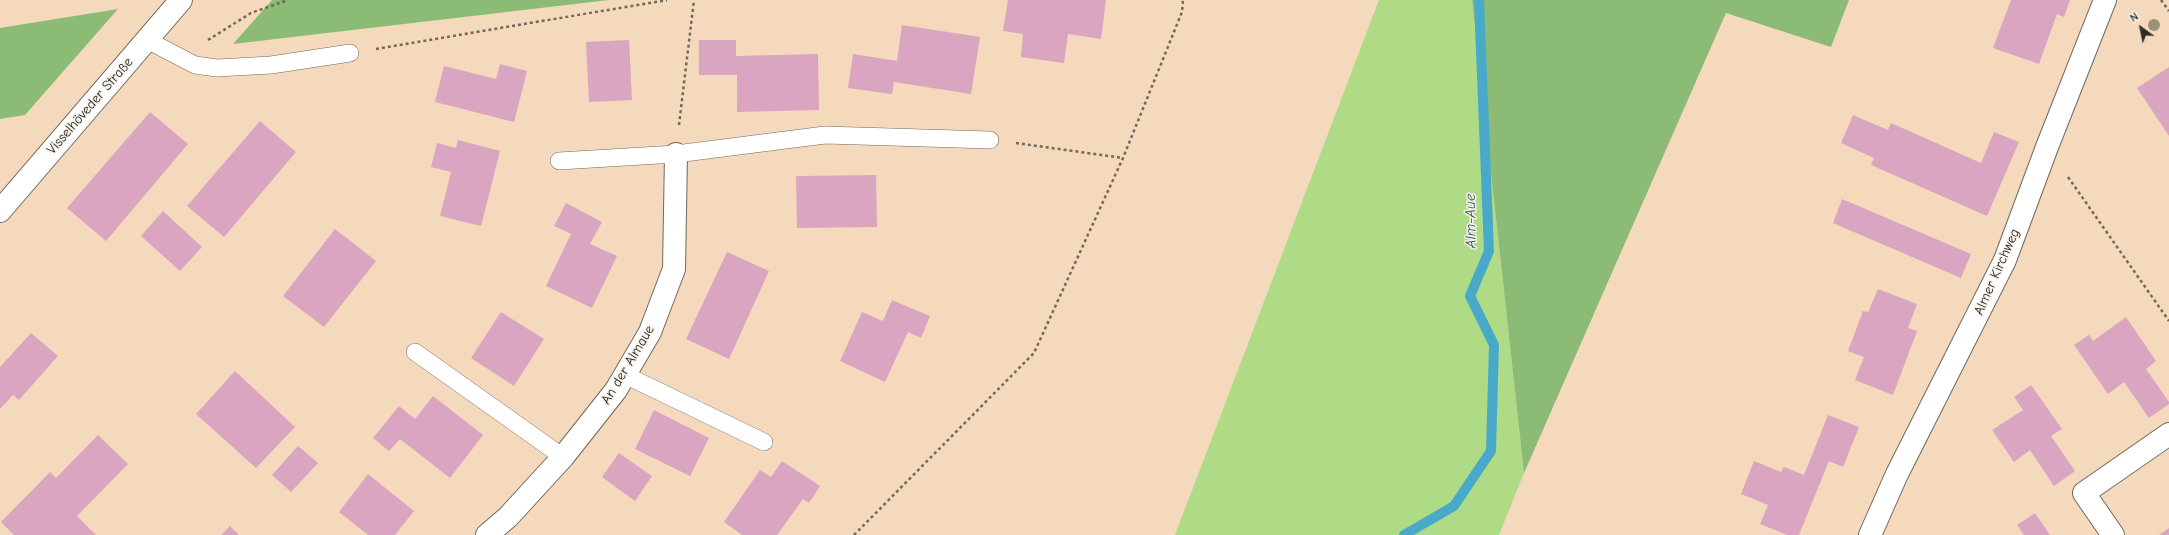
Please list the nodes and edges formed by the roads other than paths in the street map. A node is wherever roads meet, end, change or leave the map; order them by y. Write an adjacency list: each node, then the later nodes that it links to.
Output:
1 (181, 0): 3 (street, Visselhöveder Straße)
2 (2105, 0): 15 (street, Almer Kirchweg)
3 (147, 40): 4 (lane); 8 (street, Visselhöveder Straße)
4 (350, 53)
5 (990, 140): 6 (lane)
6 (676, 154): 7 (lane); 10 (street, An der Almaue)
7 (559, 161)
8 (0, 212)
9 (415, 352): 13 (lane)
10 (625, 375): 12 (lane); 13 (street, An der Almaue)
11 (2169, 434): 16 (street)
12 (764, 442)
13 (563, 457): 14 (street, An der Almaue)
14 (487, 535)
15 (1870, 535)
16 (2113, 535)

